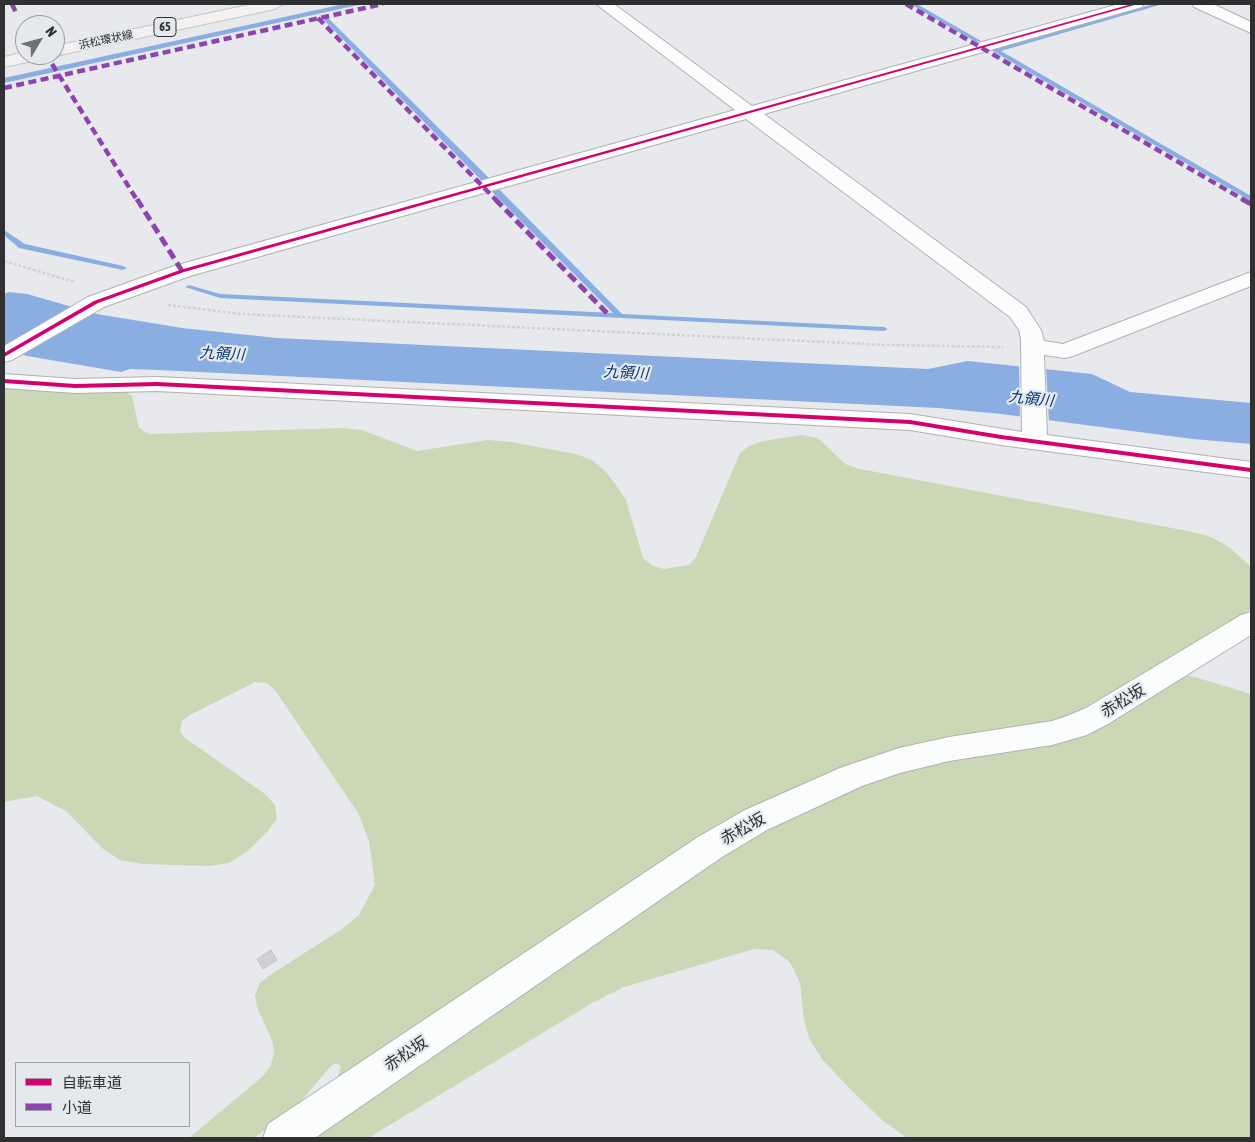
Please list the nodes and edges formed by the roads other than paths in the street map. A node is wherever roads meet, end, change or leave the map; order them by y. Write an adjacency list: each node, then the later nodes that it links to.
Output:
1 (217, 4): 7 (main road, 浜松環状線 / 65)
2 (275, 4): 8 (main road, 浜松環状線 / 65)
3 (604, 4): 9 (street)
4 (1136, 4): 9 (street)
5 (1200, 4): 6 (street)
6 (1251, 28)
7 (65, 36)
8 (65, 49)
9 (750, 112): 11 (street); 12 (street)
10 (1251, 278): 11 (street)
11 (1032, 350): 14 (street)
12 (4, 355)
13 (4, 381): 14 (street)
14 (1035, 435): 15 (street)
15 (1251, 470)
16 (1251, 622): 17 (street, 赤松坂)
17 (282, 1138)

